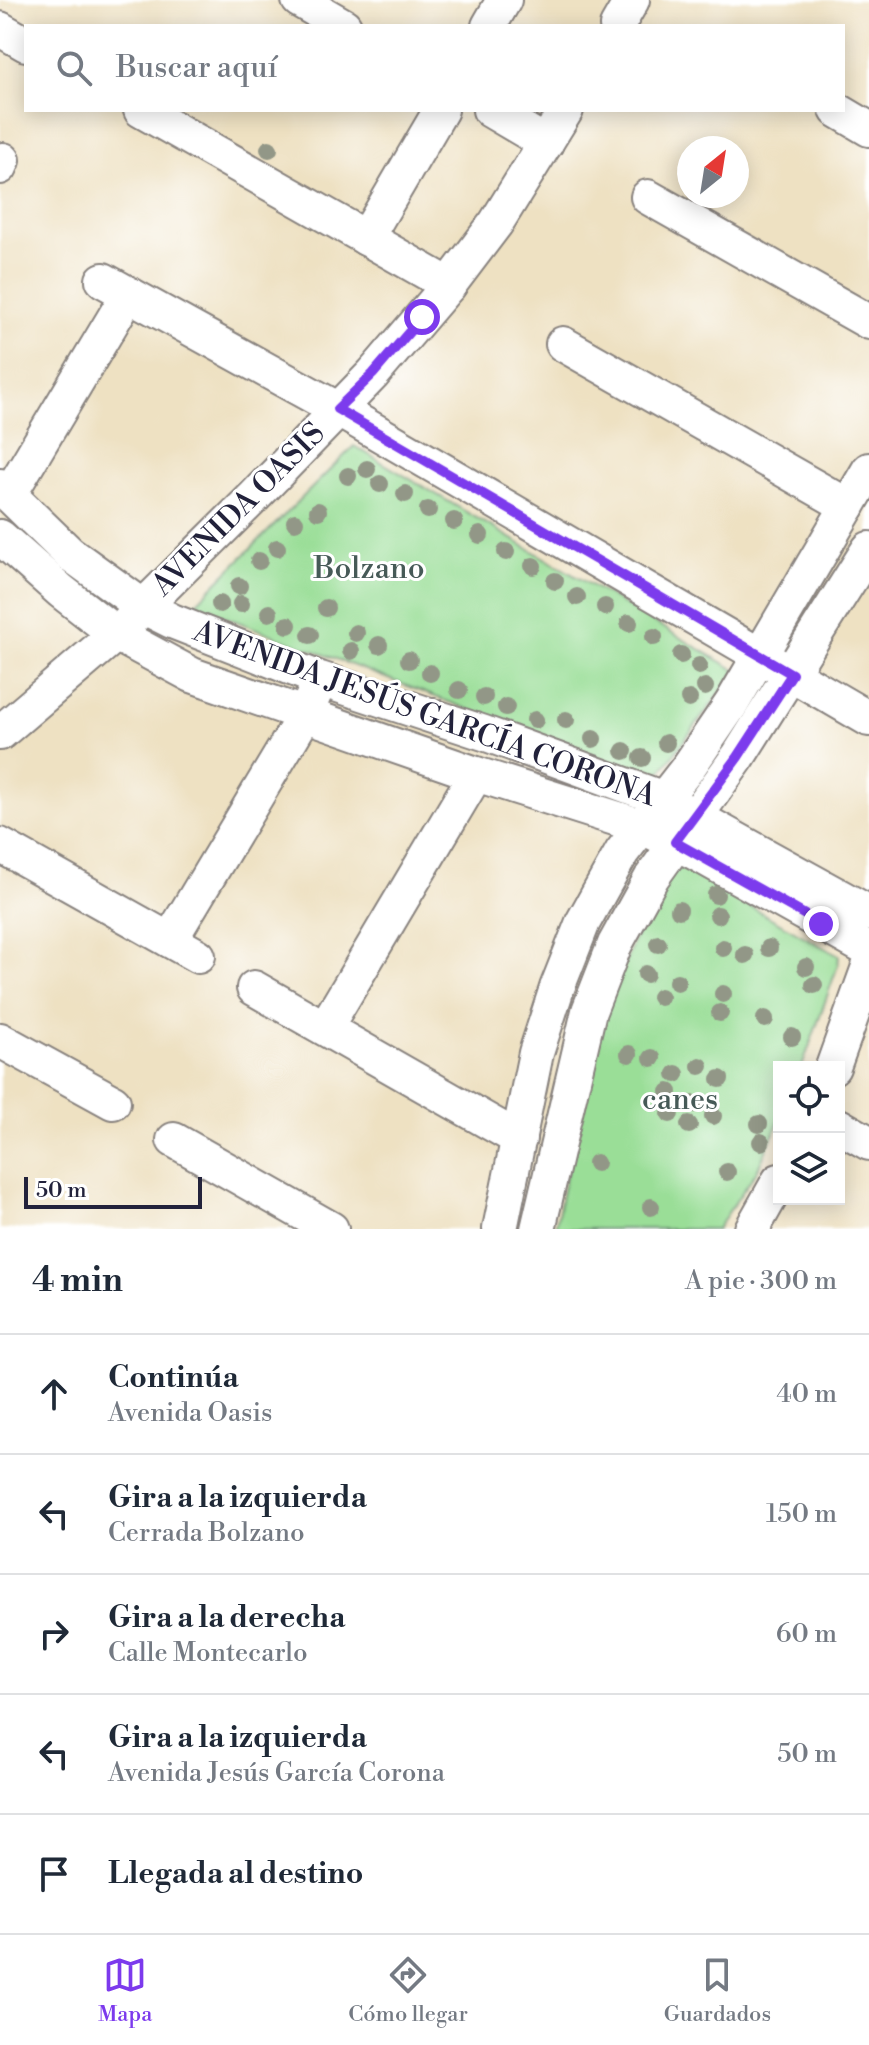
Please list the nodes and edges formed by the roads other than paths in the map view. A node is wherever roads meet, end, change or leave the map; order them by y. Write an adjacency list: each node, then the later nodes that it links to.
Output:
1 (299, 0): 4 (street)
2 (504, 0): 5 (street)
3 (632, 0): 6 (street)
4 (341, 24)
5 (490, 24)
6 (618, 24)
7 (0, 29): 8 (street)
8 (24, 43)
9 (145, 112): 17 (street)
10 (440, 112): 17 (street)
11 (493, 112): 15 (street)
12 (565, 112): 15 (street, AVENIDA OASIS)
13 (840, 112): 14 (street)
14 (869, 129)
15 (546, 143): 18 (street, AVENIDA OASIS)
16 (648, 197): 19 (street)
17 (366, 238): 18 (street)
18 (449, 285): 21 (street, AVENIDA OASIS)
19 (869, 322)
20 (563, 344): 24 (street)
21 (337, 409): 23 (street); 27 (street, AVENIDA OASIS); 29 (street)
22 (869, 470): 24 (street)
23 (5, 491): 27 (street, AVENIDA JESÚS GARCÍA CORONA)
24 (848, 506): 29 (street)
25 (0, 537): 28 (street, AVENIDA JESÚS GARCÍA CORONA)
26 (869, 549): 30 (street)
27 (142, 606): 28 (street, AVENIDA OASIS); 31 (street, AVENIDA JESÚS GARCÍA CORONA)
28 (116, 634): 32 (street, AVENIDA JESÚS GARCÍA CORONA); 34 (street, AVENIDA OASIS)
29 (761, 655): 30 (street); 36 (street)
30 (792, 674): 33 (street); 38 (street)
31 (320, 679): 32 (street); 36 (street, AVENIDA JESÚS GARCÍA CORONA)
32 (306, 713): 35 (street, AVENIDA JESÚS GARCÍA CORONA); 39 (street)
33 (869, 719)
34 (0, 733)
35 (476, 774): 37 (street, AVENIDA JESÚS GARCÍA CORONA); 44 (street)
36 (661, 798): 37 (street); 38 (street, AVENIDA JESÚS GARCÍA CORONA)
37 (640, 826): 38 (street, AVENIDA JESÚS GARCÍA CORONA); 49 (street)
38 (685, 829): 40 (street, AVENIDA JESÚS GARCÍA CORONA); 41 (street, AVENIDA JESÚS GARCÍA CORONA); 55 (street)
39 (0, 845)
40 (869, 913)
41 (869, 950)
42 (869, 967): 46 (street)
43 (254, 988): 44 (street)
44 (325, 1028): 49 (street)
45 (0, 1040): 47 (street)
46 (835, 1061)
47 (113, 1102)
48 (845, 1129): 51 (street)
49 (519, 1139): 54 (street)
50 (174, 1140): 53 (street)
51 (869, 1143)
52 (773, 1192): 56 (street)
53 (331, 1229)
54 (500, 1229)
55 (538, 1229)
56 (752, 1229)

